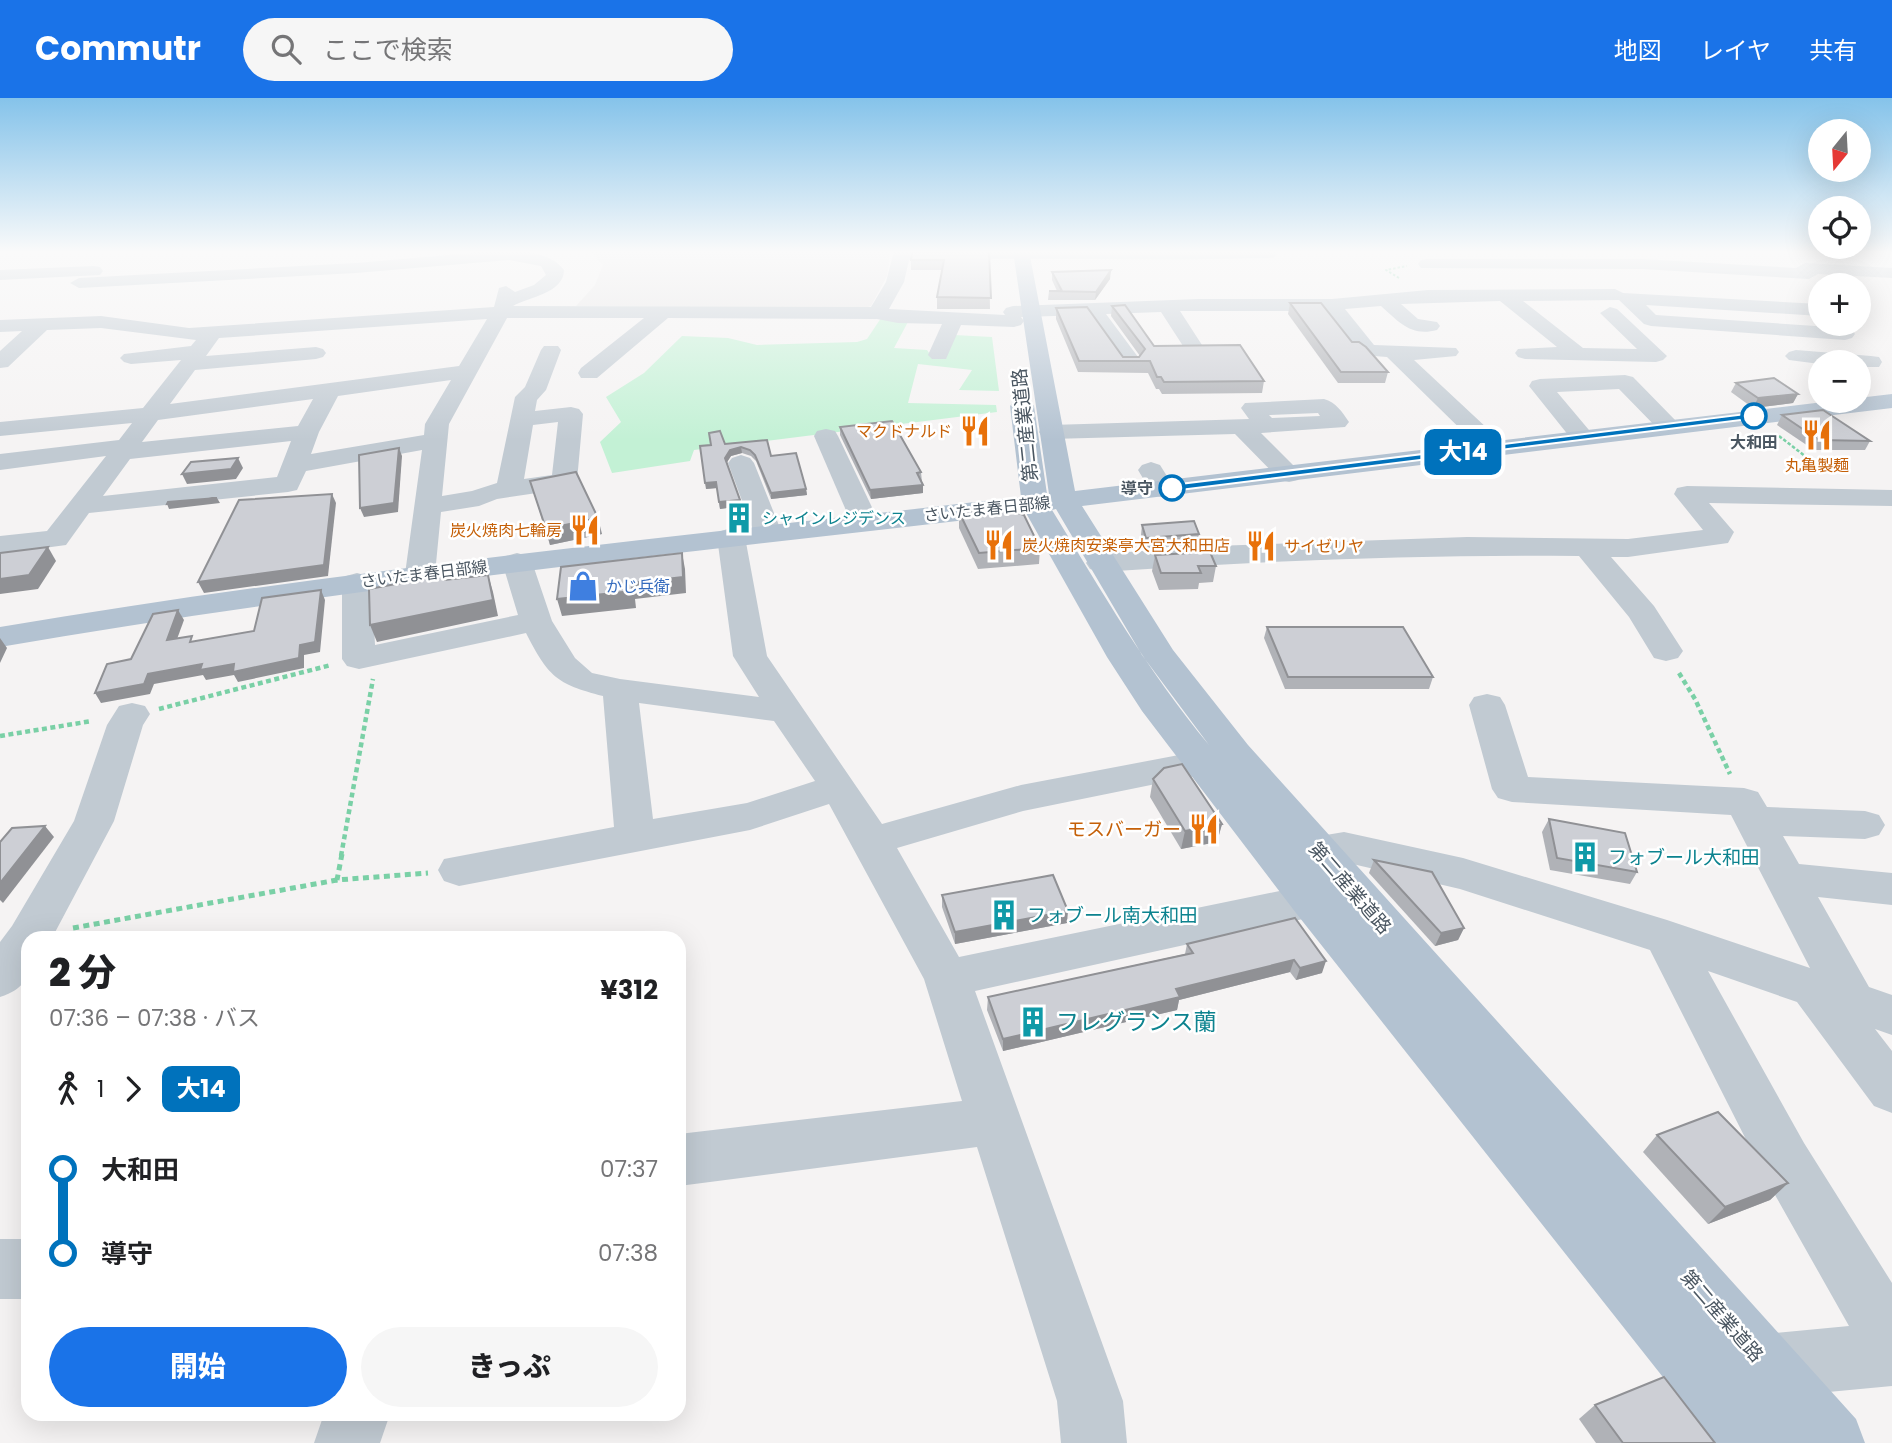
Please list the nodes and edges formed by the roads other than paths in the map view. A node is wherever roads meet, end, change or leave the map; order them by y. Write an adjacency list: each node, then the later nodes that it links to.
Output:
1 (41, 314): 22 (street)
2 (50, 314): 22 (street)
3 (438, 314): 27 (street)
4 (500, 314): 44 (street)
5 (567, 314): 30 (street)
6 (654, 314): 7 (street)
7 (661, 314): 8 (street); 45 (street)
8 (711, 314)
9 (881, 314): 21 (street)
10 (1034, 314): 19 (street)
11 (1096, 314): 24 (street)
12 (1162, 314): 20 (street)
13 (1192, 314): 20 (street)
14 (1339, 314): 33 (street)
15 (1401, 314): 25 (street)
16 (1527, 314): 34 (street)
17 (1611, 314): 34 (street)
18 (1643, 314): 26 (street)
19 (1019, 315): 21 (street); 42 (main road, 第二産業道路); 55 (main road, 第二産業道路)
20 (1172, 315): 24 (street); 29 (street)
21 (954, 319): 35 (street)
22 (39, 323): 23 (street); 27 (street); 41 (street)
23 (0, 326)
24 (1105, 326): 40 (street)
25 (1430, 326)
26 (1808, 327)
27 (212, 334): 39 (street)
28 (1848, 336): 36 (street)
29 (1192, 345)
30 (552, 350): 43 (street); 51 (street)
31 (1449, 352): 33 (street)
32 (1525, 353): 34 (street)
33 (1396, 354): 59 (street)
34 (1578, 354)
35 (939, 355)
36 (1779, 355)
37 (399, 357): 47 (street)
38 (131, 358): 39 (street)
39 (194, 358): 46 (street); 50 (street)
40 (1130, 361)
41 (0, 362)
42 (1018, 363)
43 (519, 367)
44 (465, 372): 47 (street); 58 (street)
45 (589, 373)
46 (321, 376): 47 (street); 50 (street); 54 (street)
47 (388, 381)
48 (1021, 391): 67 (main road, 第二産業道路)
49 (1892, 401): 52 (main road, さいたま春日部線)
50 (150, 414): 53 (street); 60 (street)
51 (522, 419): 65 (street); 65 (street)
52 (1668, 425): 57 (main road, さいたま春日部線); 57 (street)
53 (0, 429)
54 (307, 432): 60 (street); 63 (street)
55 (1051, 432): 64 (street); 67 (main road, 第二産業道路)
56 (826, 436): 70 (street)
57 (1582, 436): 59 (main road, さいたま春日部線)
58 (436, 439): 63 (street); 69 (street)
59 (1494, 448): 64 (main road, さいたま春日部線)
60 (125, 449): 61 (street); 68 (street)
61 (0, 462)
62 (741, 463): 71 (street)
63 (295, 465): 68 (street)
64 (1289, 474): 67 (main road, さいたま春日部線)
65 (509, 489): 69 (street)
66 (1892, 498): 74 (street)
67 (1050, 502): 70 (main road, さいたま春日部線); 76 (main road, 第二産業道路); 86 (main road, 第二産業道路)
68 (82, 506): 73 (street)
69 (428, 506): 77 (street)
70 (865, 522): 71 (main road, さいたま春日部線)
71 (768, 533): 72 (main road, さいたま春日部線)
72 (731, 537): 75 (main road, さいたま春日部線); 84 (street)
73 (0, 545)
74 (1587, 547): 76 (street); 81 (street)
75 (517, 562): 77 (main road, さいたま春日部線); 79 (street)
76 (1101, 563): 93 (main road, 第二産業道路)
77 (420, 574): 78 (main road, さいたま春日部線)
78 (357, 582): 79 (street); 80 (main road, さいたま春日部線)
79 (536, 621): 82 (street)
80 (0, 637)
81 (1666, 652)
82 (620, 690): 84 (street); 90 (street)
83 (1488, 705): 88 (street)
84 (786, 711): 87 (street)
85 (132, 714): 96 (street)
86 (1200, 762): 91 (street); 93 (main road, 第二産業道路)
87 (839, 787): 90 (street); 91 (street)
88 (1749, 812): 89 (street); 94 (street)
89 (1865, 825)
90 (635, 837): 92 (street)
91 (872, 841): 100 (street)
92 (459, 870)
93 (1323, 875): 97 (street); 100 (street); 109 (main road, 第二産業道路); 113 (main road, 第二産業道路)
94 (1785, 878): 95 (street); 101 (street)
95 (1892, 889)
96 (33, 931)
97 (1667, 938): 101 (street); 107 (street)
98 (21, 949): 99 (street)
99 (0, 978)
100 (947, 978): 103 (street)
101 (1853, 1001): 102 (street)
102 (1892, 1090)
103 (995, 1121): 104 (street); 112 (street)
104 (686, 1159)
105 (0, 1269): 106 (street)
106 (21, 1269)
107 (1892, 1341)
108 (1892, 1353): 109 (street)
109 (1765, 1366): 114 (main road, 第二産業道路)
110 (355, 1421): 111 (street)
111 (347, 1443)
112 (1094, 1443)
113 (1757, 1443)
114 (1832, 1443)

